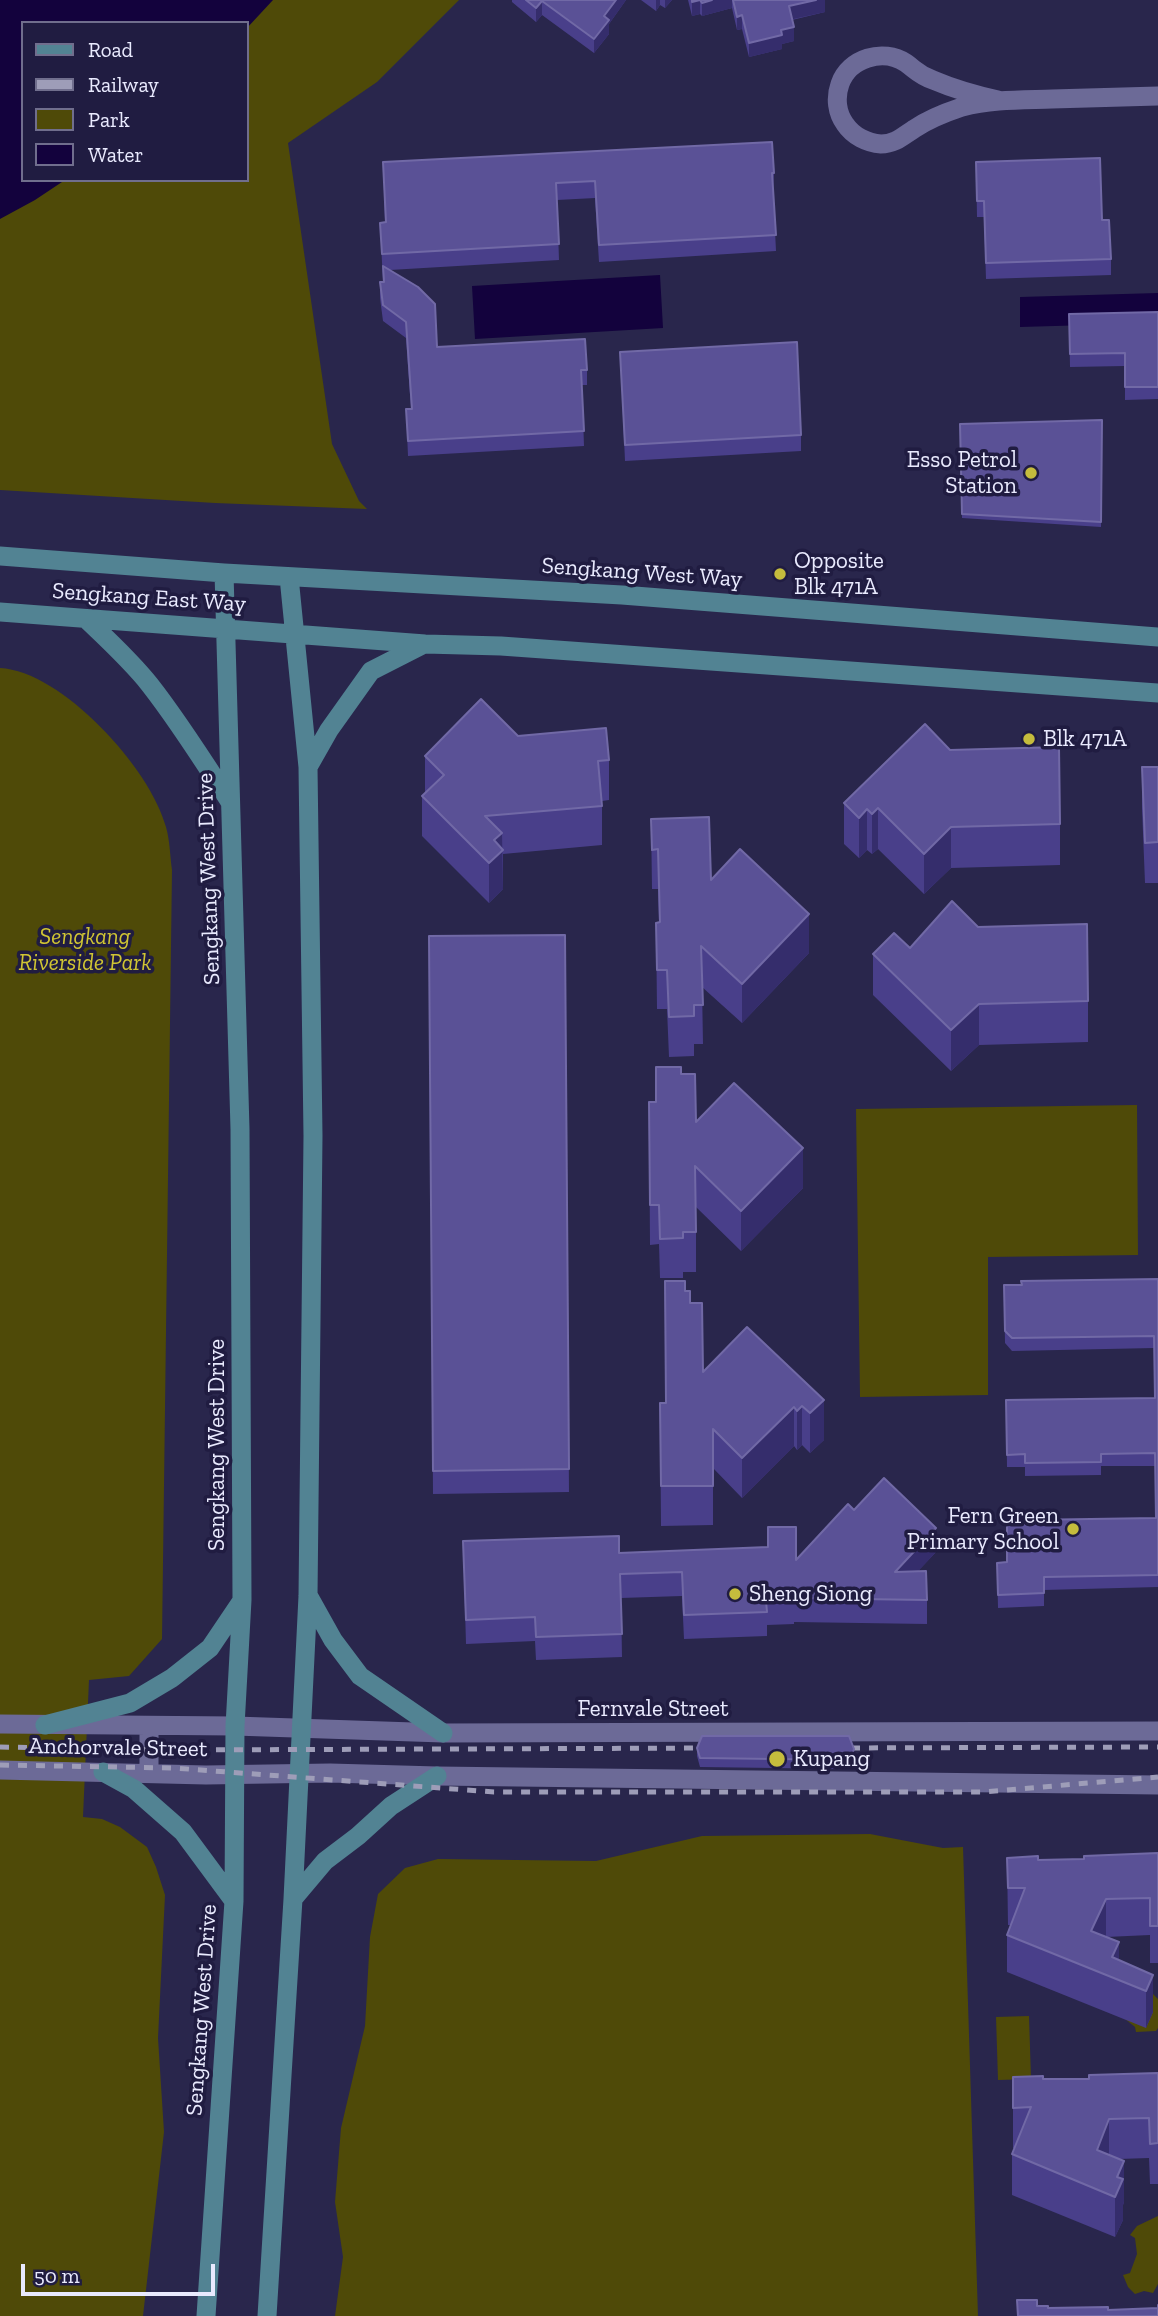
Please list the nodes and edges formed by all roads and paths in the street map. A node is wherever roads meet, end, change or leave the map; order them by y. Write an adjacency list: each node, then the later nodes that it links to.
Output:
1 (1158, 96): 2 (street)
2 (998, 100): 2 (street)
3 (0, 556): 4 (main road, Sengkang East Way)
4 (224, 573): 5 (main road, Sengkang East Way); 8 (main road, Sengkang West Drive)
5 (289, 577): 9 (main road); 10 (main road, Sengkang West Way)
6 (0, 612): 7 (main road, Sengkang East Way)
7 (86, 619): 8 (main road, Sengkang East Way); 14 (main road)
8 (225, 629): 9 (main road, Sengkang East Way); 14 (main road, Sengkang West Drive)
9 (294, 634): 11 (main road); 13 (main road)
10 (1158, 637)
11 (425, 644): 12 (main road); 13 (main road)
12 (1158, 693)
13 (308, 768): 15 (main road)
14 (231, 804): 16 (main road, Sengkang West Drive)
15 (308, 1596): 21 (main road); 23 (main road)
16 (242, 1600): 18 (main road); 20 (main road, Sengkang West Drive)
17 (0, 1724): 18 (street, Anchorvale Street)
18 (45, 1725): 19 (street, Anchorvale Street)
19 (149, 1726): 20 (street, Fernvale Street); 26 (street)
20 (235, 1726): 21 (street, Fernvale Street); 28 (main road, Sengkang West Drive)
21 (302, 1728): 23 (street, Fernvale Street); 27 (main road)
22 (1158, 1731): 23 (street, Fernvale Street)
23 (443, 1733)
24 (0, 1770): 25 (street, Anchorvale Street)
25 (103, 1772): 26 (street, Anchorvale Street); 32 (main road)
26 (149, 1773): 28 (street, Anchorvale Street)
27 (300, 1773): 28 (street); 29 (street); 31 (main road)
28 (235, 1774): 32 (main road, Sengkang West Drive)
29 (437, 1776): 30 (street); 31 (main road)
30 (1158, 1785)
31 (293, 1899): 34 (main road)
32 (234, 1902): 33 (main road, Sengkang West Drive)
33 (206, 2316)
34 (267, 2316)

